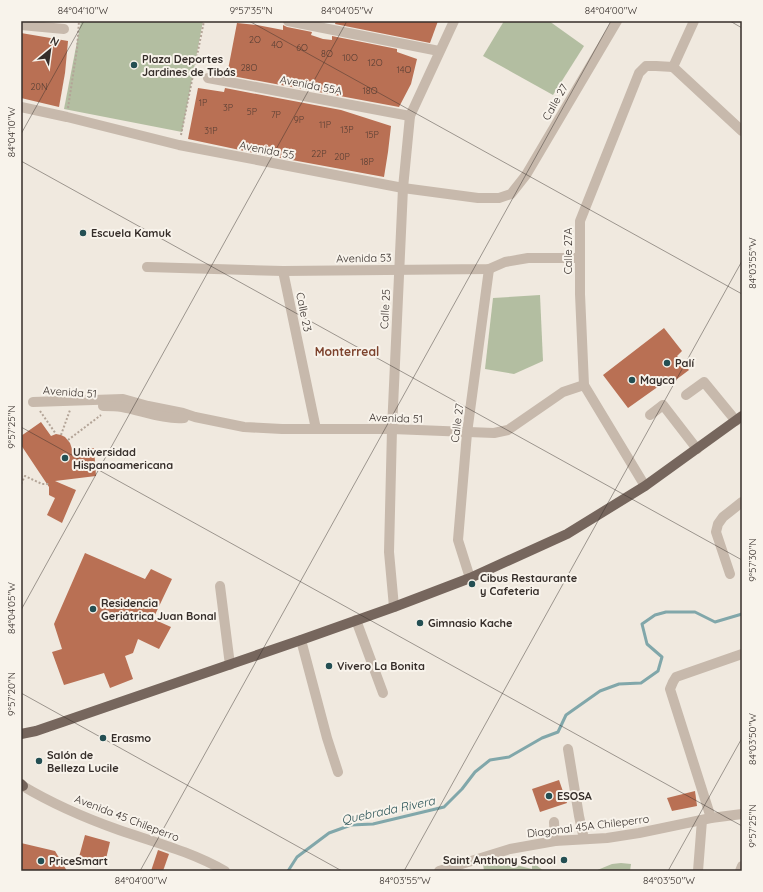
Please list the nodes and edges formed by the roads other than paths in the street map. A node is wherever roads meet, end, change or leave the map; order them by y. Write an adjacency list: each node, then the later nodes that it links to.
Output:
1 (288, 21): 7 (street)
2 (454, 21): 7 (street, Calle 25)
3 (617, 21): 14 (street, Calle 27)
4 (694, 21): 8 (street)
5 (21, 25): 6 (street)
6 (64, 29)
7 (439, 51): 11 (street, Calle 25)
8 (673, 67): 12 (street); 15 (street, Calle 27A)
9 (208, 78): 11 (street, Avenida 55A)
10 (21, 107): 13 (street, Avenida 55)
11 (410, 116): 13 (street, Calle 25)
12 (742, 131)
13 (403, 188): 14 (street, Avenida 55); 18 (street, Calle 25)
14 (511, 194)
15 (580, 258): 17 (street, Avenida 53); 20 (street, Calle 27A)
16 (147, 267): 19 (street, Avenida 53)
17 (490, 269): 18 (street, Avenida 53); 27 (street, Calle 27)
18 (399, 270): 19 (street, Avenida 53); 26 (street, Calle 25)
19 (283, 271): 25 (street, Calle 23)
20 (584, 385): 27 (street, Avenida 51); 29 (street, Calle 27A)
21 (686, 395): 24 (street)
22 (156, 411): 22 (street, Avenida 51); 25 (street, Avenida 51)
23 (650, 414): 28 (street)
24 (739, 419): 28 (main road)
25 (316, 429): 26 (street, Avenida 51)
26 (392, 429): 27 (street, Avenida 51); 34 (street, Calle 25)
27 (467, 433): 32 (street, Calle 27)
28 (697, 449): 29 (main road)
29 (645, 486): 32 (main road)
30 (742, 502): 31 (street)
31 (730, 574)
32 (470, 578): 34 (main road)
33 (220, 586): 38 (street)
34 (394, 607): 35 (main road)
35 (356, 620): 36 (main road); 39 (street)
36 (301, 640): 38 (main road); 42 (street)
37 (742, 654): 45 (street)
38 (230, 665): 40 (main road)
39 (383, 694)
40 (21, 734)
41 (568, 749): 47 (street)
42 (338, 772)
43 (22, 785): 50 (street, Avenida 45 Chileperro)
44 (742, 814): 45 (street, Diagonal 45A Chileperro)
45 (707, 819): 47 (street, Diagonal 45A Chileperro); 52 (street)
46 (554, 822): 48 (street)
47 (584, 839): 48 (street, Diagonal 45A Chileperro)
48 (555, 841): 51 (street, Diagonal 45A Chileperro)
49 (742, 866): 53 (street)
50 (225, 871)
51 (439, 871)
52 (698, 871)
53 (740, 871)

